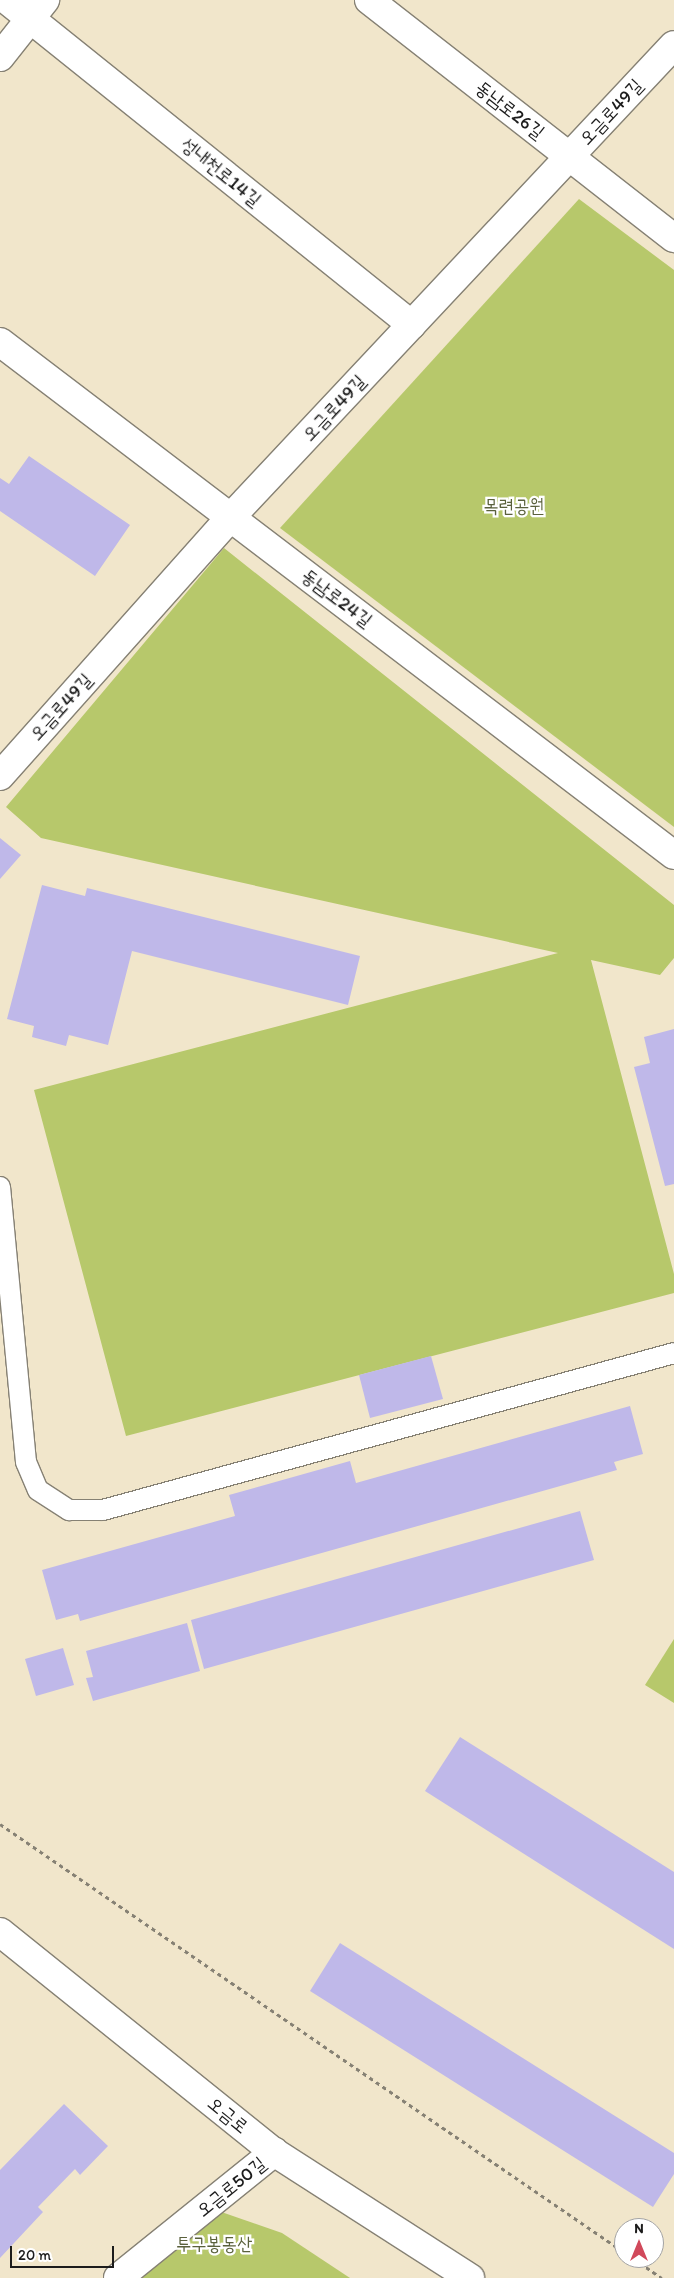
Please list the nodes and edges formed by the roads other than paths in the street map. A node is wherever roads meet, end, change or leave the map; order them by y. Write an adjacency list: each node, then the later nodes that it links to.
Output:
1 (7, 0): 3 (street, 성내천로14길)
2 (369, 0): 6 (street, 동남로26길)
3 (38, 9): 5 (street); 8 (street, 성내천로14길)
4 (674, 45): 6 (street, 오금로49길)
5 (0, 57)
6 (570, 157): 7 (street, 동남로26길); 8 (street, 오금로49길)
7 (674, 238)
8 (412, 325): 10 (street, 오금로49길)
9 (0, 342): 10 (street, 동남로24길)
10 (231, 517): 11 (street, 오금로49길); 12 (street, 동남로24길)
11 (0, 776)
12 (674, 856)
13 (0, 1187): 14 (lane)
14 (674, 1353)
15 (0, 1932): 16 (street, 오금로)
16 (274, 2152): 17 (street, 오금로50길); 18 (street, 오금로)
17 (118, 2278)
18 (470, 2278)

